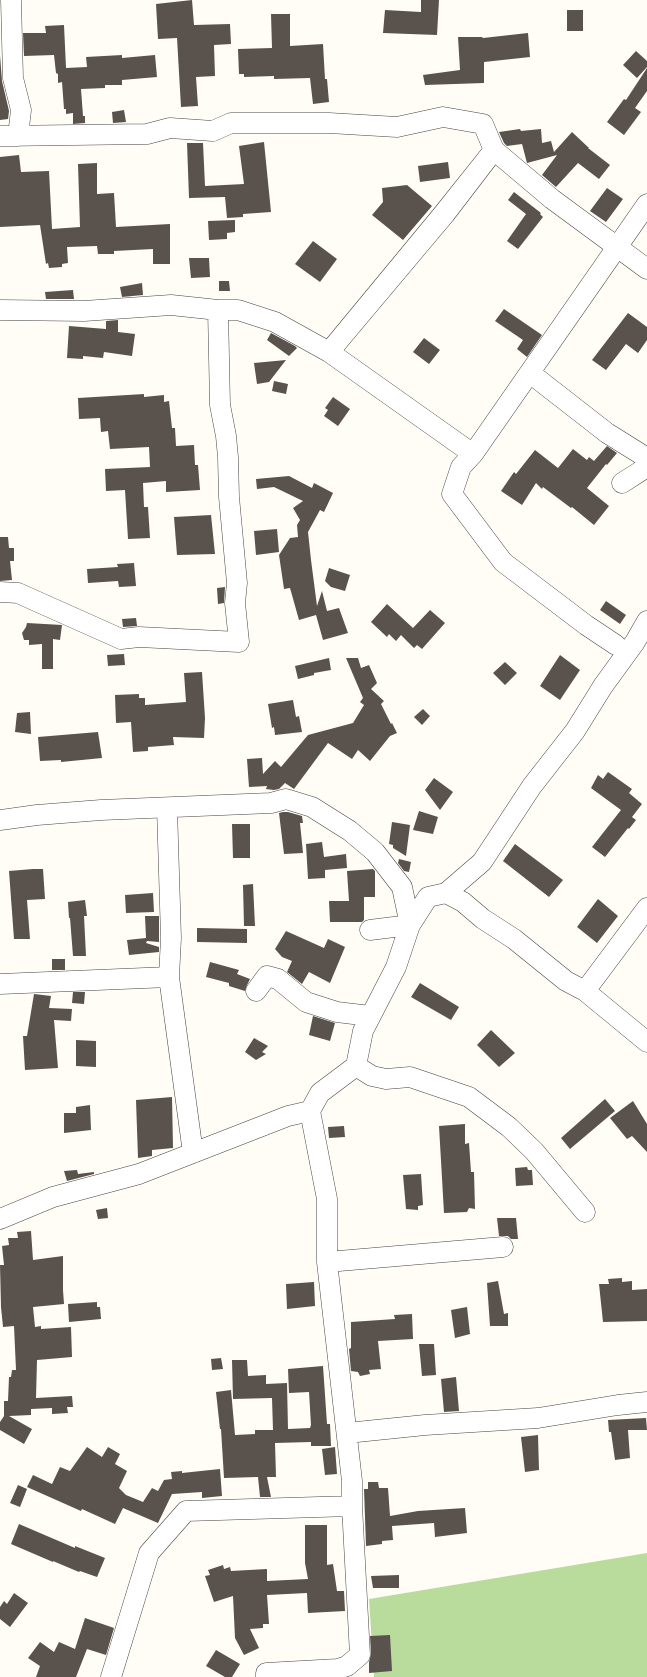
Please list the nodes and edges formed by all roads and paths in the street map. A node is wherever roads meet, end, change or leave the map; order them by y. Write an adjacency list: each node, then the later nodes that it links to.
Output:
1 (11, 0): 2 (street)
2 (9, 136): 3 (street)
3 (494, 150): 5 (street); 9 (street)
4 (647, 204): 5 (street)
5 (617, 248): 6 (street); 10 (street)
6 (647, 269)
7 (0, 310): 8 (street)
8 (218, 310): 9 (street); 15 (street)
9 (329, 352): 11 (street)
10 (530, 373): 11 (street); 12 (street)
11 (473, 454): 17 (street)
12 (647, 458)
13 (647, 467): 14 (street)
14 (622, 483)
15 (0, 592)
16 (647, 620): 21 (street)
17 (616, 645)
18 (167, 808): 19 (street); 20 (street); 25 (street)
19 (0, 820)
20 (402, 887): 21 (street); 23 (street)
21 (437, 895): 23 (street); 28 (street)
22 (647, 908): 28 (street)
23 (410, 925): 24 (street); 29 (street)
24 (370, 930)
25 (169, 977): 26 (street); 33 (street)
26 (0, 984)
27 (256, 991): 29 (street)
28 (585, 991): 30 (street)
29 (370, 1016): 31 (street)
30 (647, 1042)
31 (356, 1066): 32 (street); 34 (street)
32 (310, 1111): 33 (street); 37 (street)
33 (193, 1153): 35 (street)
34 (585, 1212)
35 (0, 1219)
36 (503, 1247): 37 (street)
37 (327, 1262): 39 (street)
38 (647, 1402): 39 (street)
39 (347, 1433): 40 (street)
40 (352, 1506): 41 (street); 42 (street)
41 (111, 1677)
42 (266, 1677)

